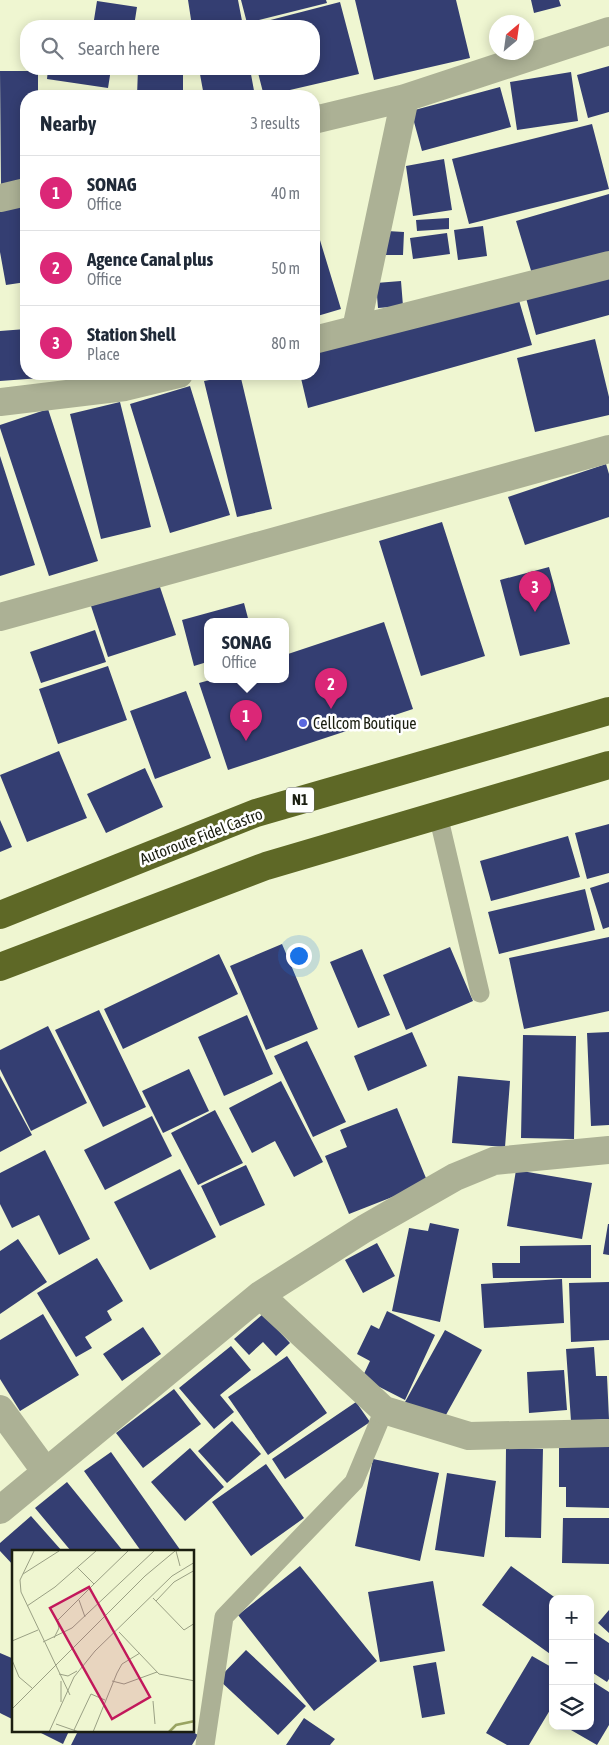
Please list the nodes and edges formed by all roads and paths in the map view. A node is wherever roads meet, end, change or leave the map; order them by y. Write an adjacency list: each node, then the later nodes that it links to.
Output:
1 (609, 31): 2 (street)
2 (405, 98): 3 (street); 7 (street)
3 (320, 119)
4 (20, 193): 5 (street)
5 (0, 198)
6 (609, 265): 7 (street)
7 (356, 329): 8 (street)
8 (320, 338)
9 (156, 380): 10 (street)
10 (0, 402)
11 (609, 449): 12 (street)
12 (0, 617)
13 (609, 711): 16 (highway, Autoroute Fidel Castro / N1)
14 (609, 765): 15 (highway)
15 (438, 815): 17 (highway); 18 (lane)
16 (0, 915)
17 (0, 967)
18 (480, 993)
19 (609, 1150): 20 (street)
20 (260, 1295): 22 (street); 24 (street)
21 (0, 1409): 24 (street)
22 (384, 1410): 23 (street); 26 (lane)
23 (609, 1433)
24 (46, 1472): 25 (street)
25 (0, 1510)
26 (205, 1745)

